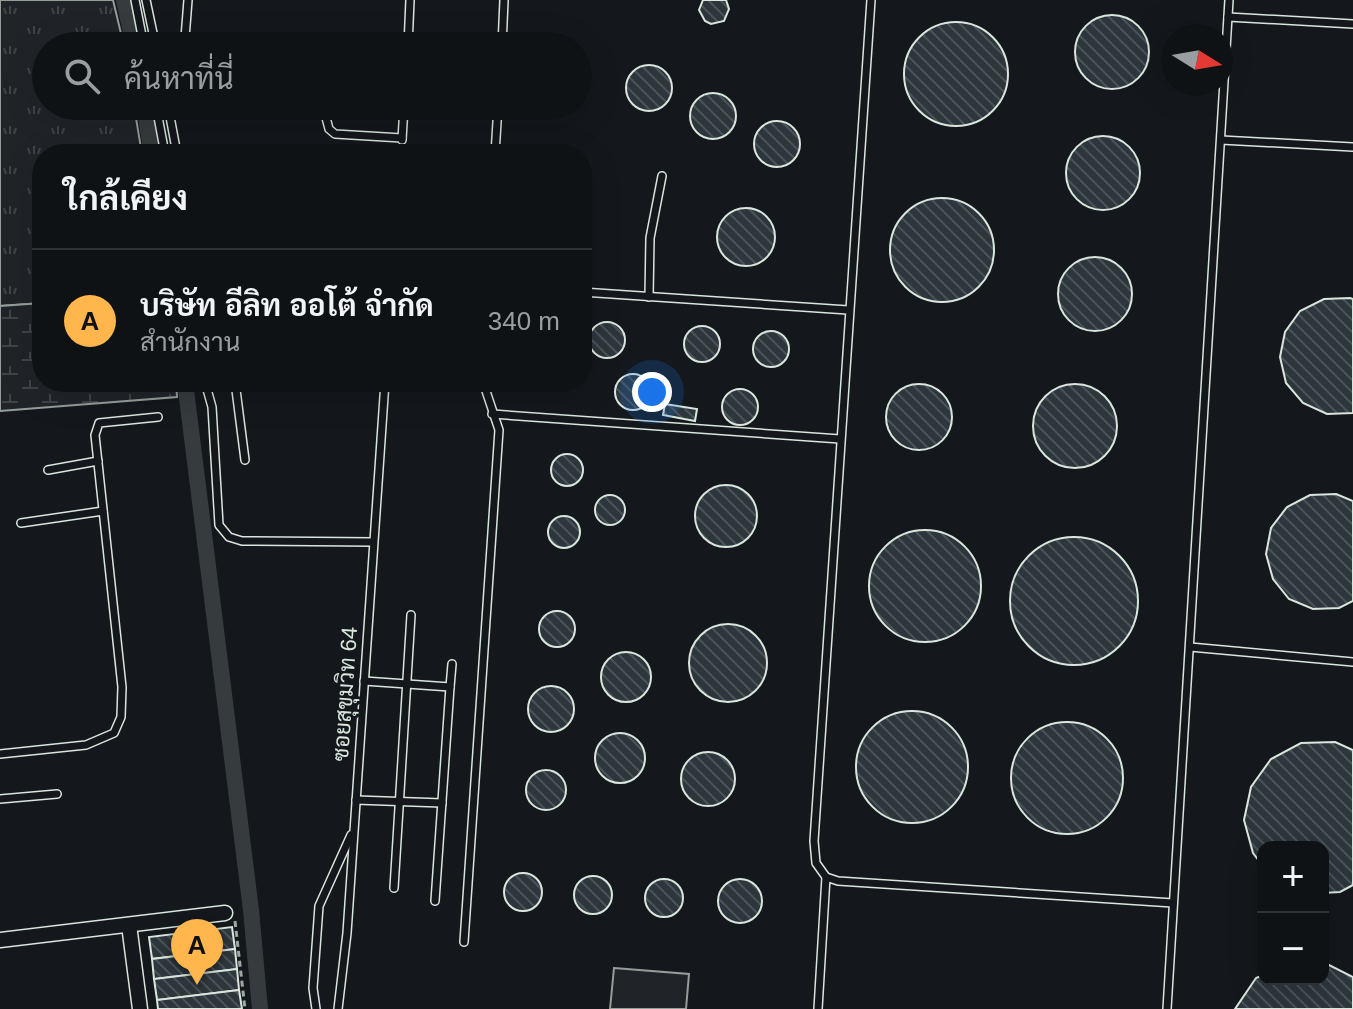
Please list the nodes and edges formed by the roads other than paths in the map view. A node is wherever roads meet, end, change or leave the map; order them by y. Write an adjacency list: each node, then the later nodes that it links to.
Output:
1 (135, 0): 10 (lane)
2 (146, 0): 11 (lane)
3 (188, 0): 12 (lane)
4 (410, 0): 13 (lane)
5 (504, 0): 14 (lane)
6 (871, 0): 28 (lane)
7 (1229, 0): 8 (lane)
8 (1228, 17): 9 (lane); 20 (lane)
9 (1353, 24)
10 (141, 32)
11 (153, 32)
12 (185, 32)
13 (409, 32)
14 (503, 32)
15 (159, 120): 21 (lane)
16 (171, 120): 22 (lane)
17 (327, 120): 18 (lane)
18 (403, 120)
19 (497, 120): 23 (lane)
20 (1221, 140): 24 (lane); 43 (lane)
21 (163, 144)
22 (175, 144)
23 (496, 144)
24 (1353, 147)
25 (662, 176): 27 (lane)
26 (592, 293): 27 (lane)
27 (649, 297): 28 (lane)
28 (848, 310): 35 (lane)
29 (208, 392): 41 (lane)
30 (236, 392): 36 (lane)
31 (384, 392): 41 (lane, ซอยสุขุมวิท 64)
32 (486, 392): 33 (lane)
33 (492, 414): 35 (lane); 63 (lane)
34 (158, 417): 37 (lane)
35 (840, 439): 56 (lane)
36 (245, 460)
37 (98, 461): 38 (lane); 39 (lane)
38 (48, 470)
39 (103, 511): 40 (lane); 49 (lane)
40 (21, 523)
41 (373, 542): 46 (lane, ซอยสุขุมวิท 64)
42 (411, 615): 47 (lane)
43 (1190, 647): 44 (lane); 59 (lane)
44 (1353, 662)
45 (452, 664): 48 (lane)
46 (364, 681): 47 (lane); 52 (lane, ซอยสุขุมวิท 64)
47 (407, 684): 48 (lane); 53 (lane)
48 (450, 687): 54 (lane)
49 (0, 754)
50 (57, 794): 51 (lane)
51 (0, 799)
52 (356, 800): 53 (lane); 55 (lane, ซอยสุขุมวิท 64)
53 (400, 802): 54 (lane); 57 (lane)
54 (442, 803): 58 (lane)
55 (354, 827): 65 (lane); 66 (lane, ซอยสุขุมวิท 64)
56 (826, 877): 59 (lane); 67 (lane)
57 (394, 888)
58 (435, 901)
59 (1173, 903): 68 (lane)
60 (225, 913): 61 (street)
61 (129, 925): 62 (street); 64 (street)
62 (0, 940)
63 (464, 942)
64 (140, 1009)
65 (316, 1009)
66 (338, 1009)
67 (818, 1009)
68 (1167, 1009)

